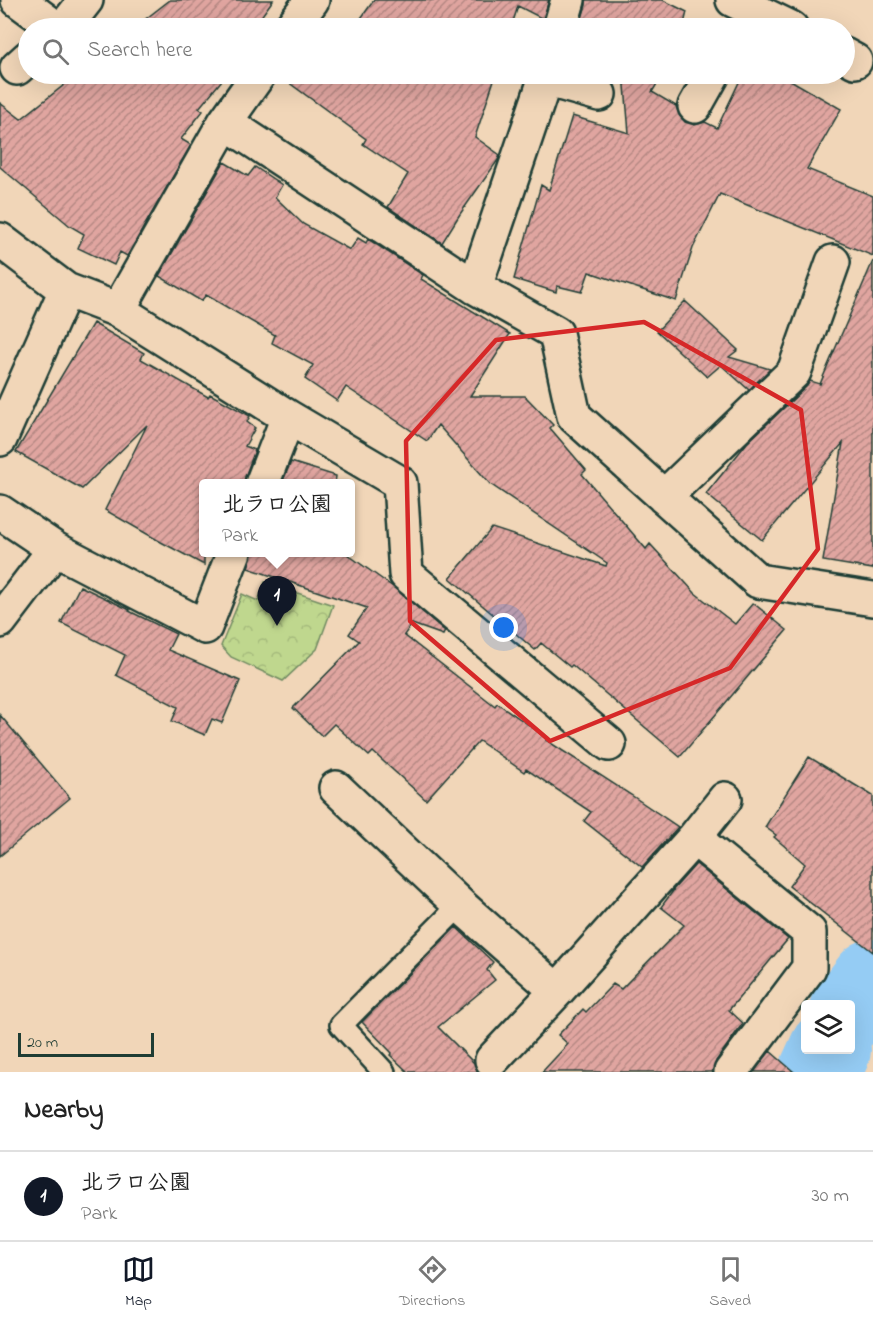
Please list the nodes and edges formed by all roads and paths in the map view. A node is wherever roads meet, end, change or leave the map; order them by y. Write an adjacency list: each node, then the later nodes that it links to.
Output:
1 (18, 0): 6 (street)
2 (86, 0): 7 (street)
3 (312, 0): 8 (street)
4 (568, 0): 9 (street)
5 (740, 12): 10 (street)
6 (42, 18)
7 (72, 18)
8 (298, 18)
9 (563, 18)
10 (759, 18)
11 (252, 84): 17 (street)
12 (543, 84): 20 (street)
13 (570, 84): 15 (street)
14 (708, 84): 16 (street)
15 (599, 94)
16 (695, 106)
17 (225, 122): 20 (street); 22 (street)
18 (0, 240): 21 (street)
19 (833, 262): 26 (street)
20 (475, 287): 26 (street)
21 (66, 290): 22 (street); 24 (street)
22 (118, 310): 23 (street)
23 (288, 417): 25 (street); 32 (street)
24 (0, 439)
25 (264, 479)
26 (664, 497): 30 (street)
27 (0, 512): 28 (street)
28 (55, 549): 29 (street); 31 (street)
29 (232, 557)
30 (873, 598)
31 (0, 621)
32 (609, 744)
33 (336, 789): 36 (street)
34 (725, 799): 35 (street)
35 (694, 838): 37 (street); 40 (street)
36 (460, 905): 37 (street); 39 (lane)
37 (557, 991): 38 (street)
38 (492, 1060)
39 (384, 1072)
40 (731, 1072)

